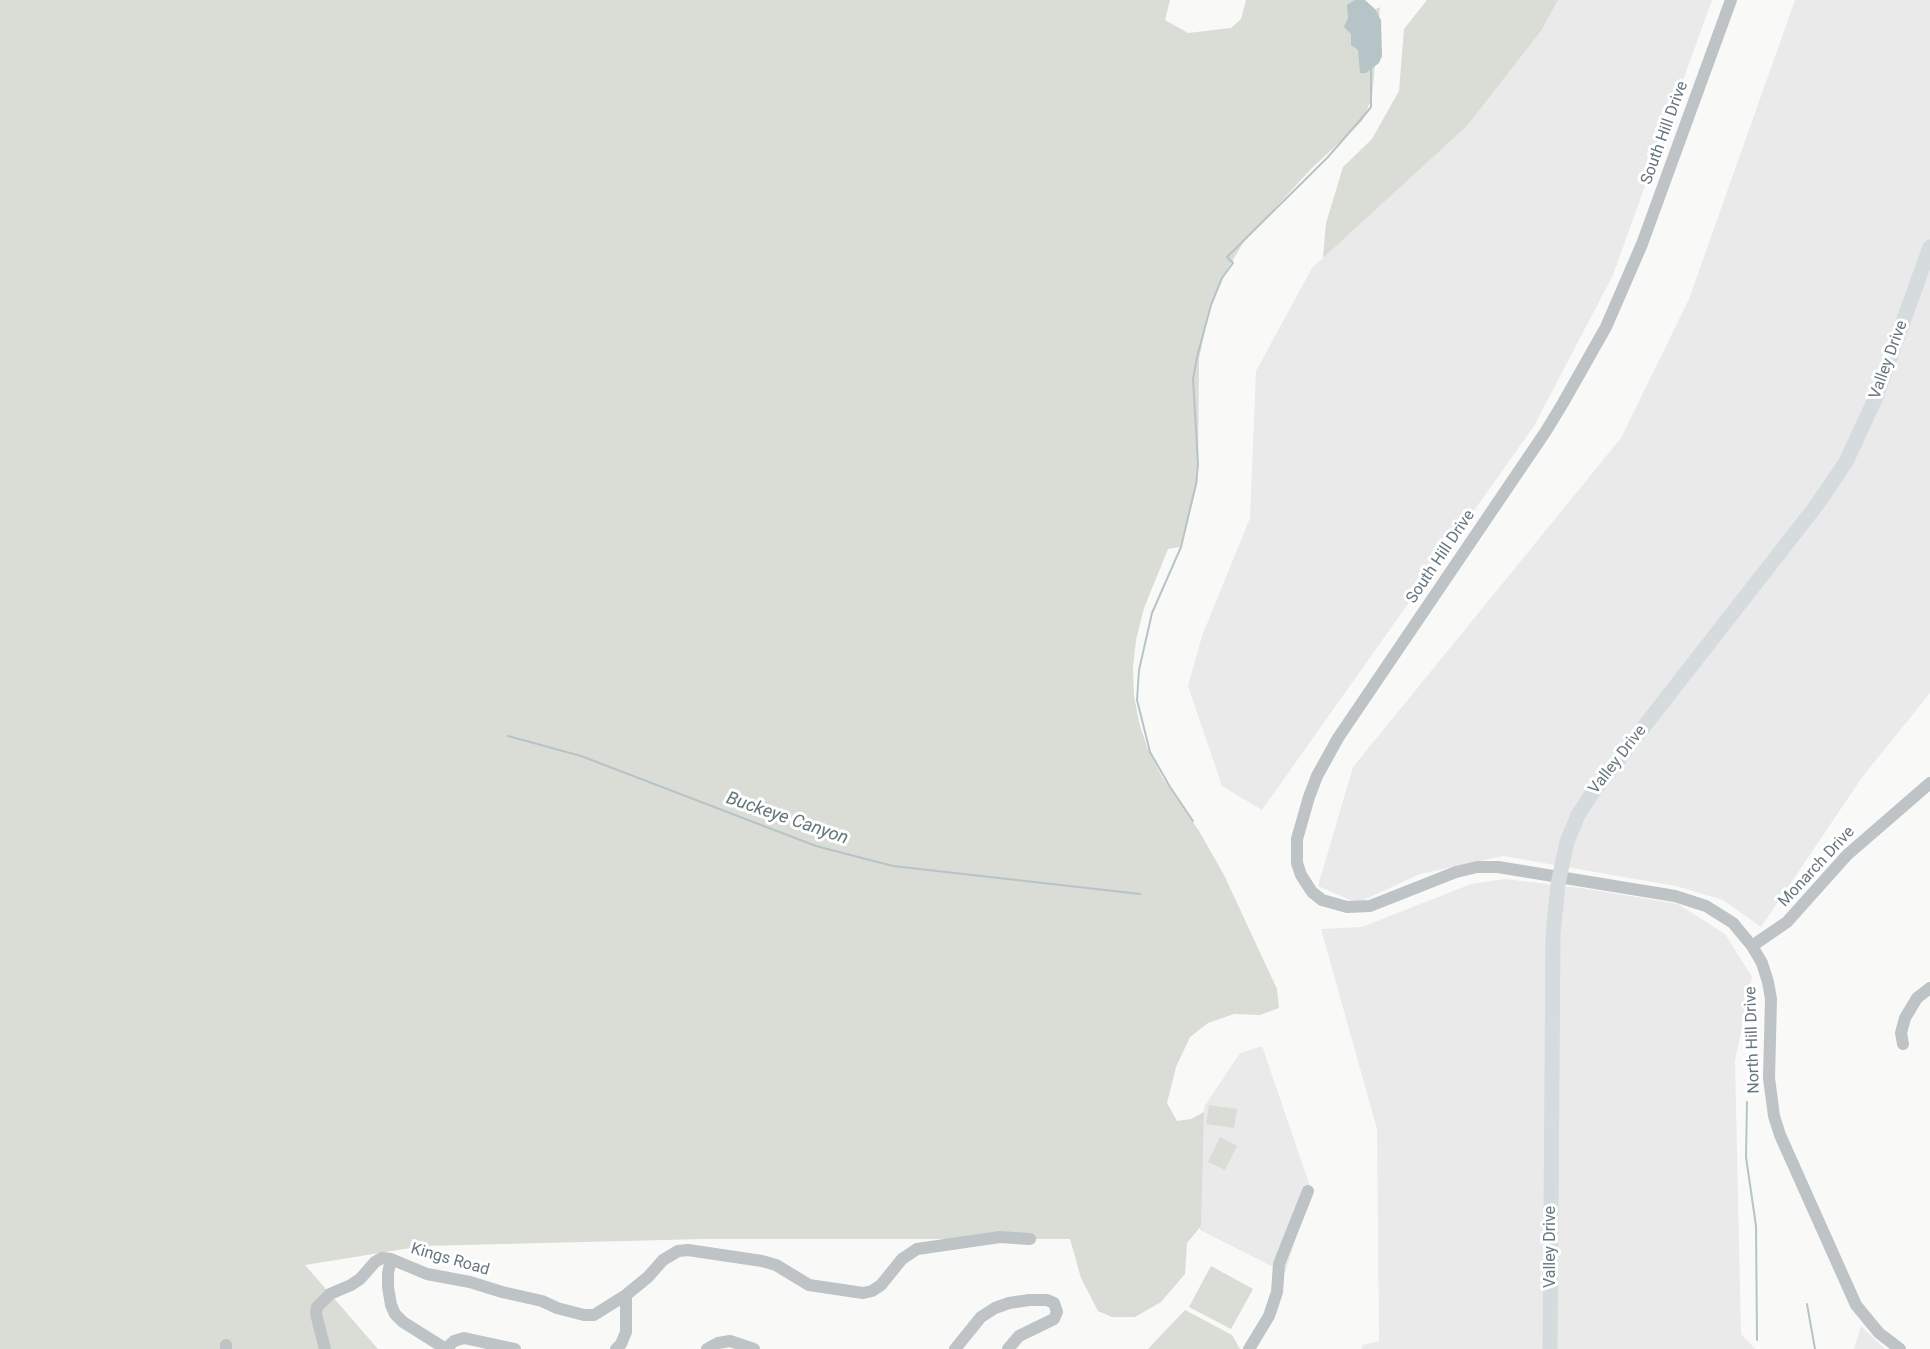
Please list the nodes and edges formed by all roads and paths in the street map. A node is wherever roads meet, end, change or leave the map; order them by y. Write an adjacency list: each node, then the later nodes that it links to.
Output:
1 (1731, 0): 4 (street, South Hill Drive)
2 (1930, 247): 4 (main road, Valley Drive)
3 (1930, 783): 5 (street, Monarch Drive)
4 (1559, 876): 5 (street, North Hill Drive); 21 (main road, Valley Drive)
5 (1752, 946): 22 (street, North Hill Drive)
6 (1930, 988): 7 (street)
7 (1904, 1044)
8 (1308, 1191): 20 (street)
9 (1030, 1239): 11 (street, Kings Road)
10 (391, 1259): 11 (street, Kings Road); 12 (street, Kings Road); 13 (street)
11 (626, 1295): 15 (street)
12 (325, 1349)
13 (446, 1349): 14 (street)
14 (515, 1349)
15 (616, 1349)
16 (707, 1349): 17 (street)
17 (754, 1349)
18 (956, 1349): 19 (street)
19 (1008, 1349)
20 (1249, 1349)
21 (1550, 1349)
22 (1900, 1349)

